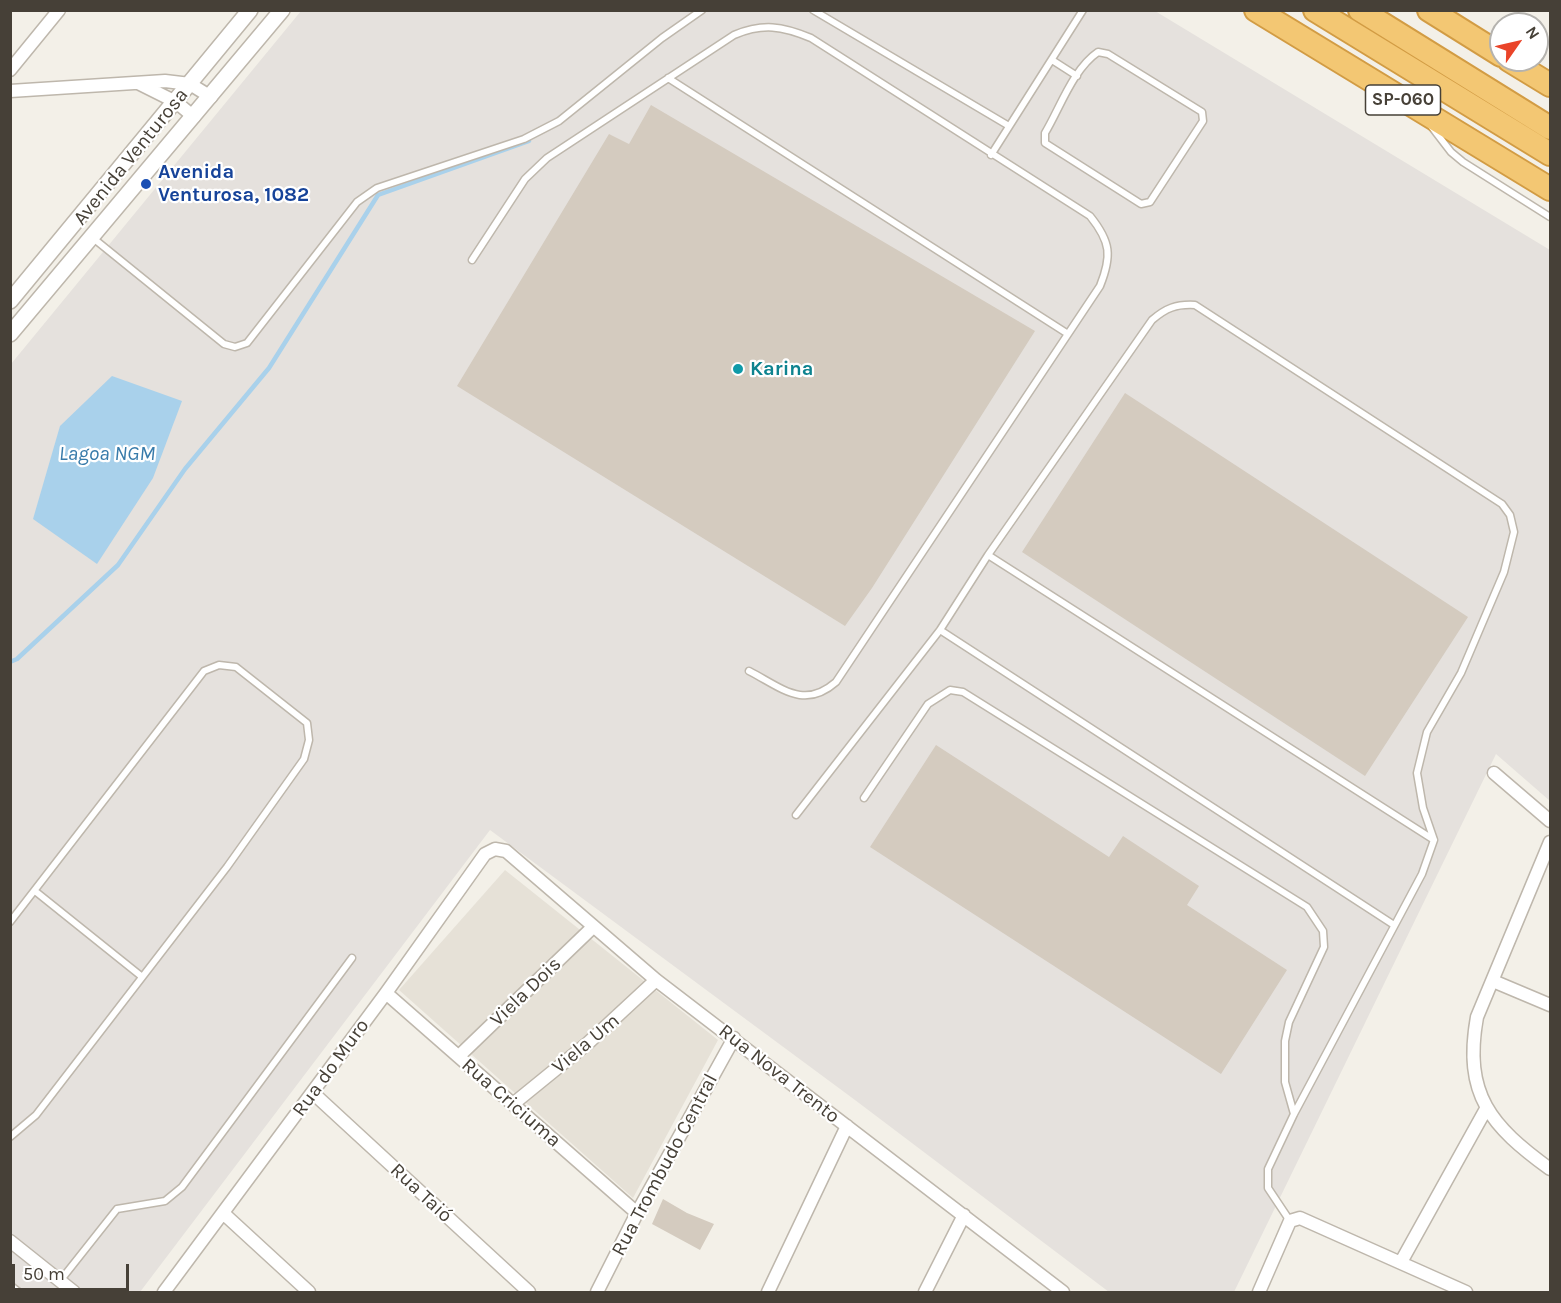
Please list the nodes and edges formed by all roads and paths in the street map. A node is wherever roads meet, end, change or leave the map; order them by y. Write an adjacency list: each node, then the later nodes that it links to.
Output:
1 (59, 10): 13 (street)
2 (250, 10): 18 (street, Avenida Venturosa)
3 (282, 10): 21 (street, Avenida Venturosa)
4 (702, 10): 31 (lane)
5 (813, 10): 25 (lane)
6 (1083, 10): 12 (lane)
7 (1257, 10): 23 (highway, SP-060)
8 (1315, 10): 27 (highway, SP-060)
9 (1360, 10): 26 (highway, SP-060)
10 (1429, 10): 11 (highway)
11 (1489, 48)
12 (1052, 60): 15 (lane); 25 (lane)
13 (10, 70)
14 (1529, 72): 19 (highway)
15 (1077, 76): 15 (lane)
16 (668, 78): 28 (lane); 32 (lane); 35 (lane)
17 (135, 81): 18 (street); 20 (street); 22 (street)
18 (190, 84): 21 (street); 22 (street, Avenida Venturosa)
19 (1551, 85)
20 (10, 91)
21 (212, 97): 24 (street, Avenida Venturosa)
22 (176, 102): 24 (street); 33 (street, Avenida Venturosa)
23 (1421, 110): 29 (highway, SP-060); 30 (lane)
24 (194, 117): 31 (street, Avenida Venturosa)
25 (1009, 126): 28 (lane)
26 (1551, 128)
27 (1551, 154)
28 (991, 155): 35 (lane)
29 (1551, 189)
30 (1551, 217)
31 (92, 237): 34 (street, Avenida Venturosa)
32 (472, 260)
33 (10, 301)
34 (10, 334)
35 (1068, 334): 38 (lane)
36 (988, 555): 37 (lane); 43 (lane); 43 (lane)
37 (940, 630): 41 (lane); 48 (lane)
38 (749, 671)
39 (1494, 773): 42 (street)
40 (864, 798): 61 (lane)
41 (796, 815)
42 (1551, 821)
43 (1434, 840): 48 (lane)
44 (1551, 842): 53 (street)
45 (501, 849): 49 (street, Rua Nova Trento); 54 (street, Rua do Muro)
46 (35, 891): 47 (lane); 51 (lane); 51 (lane)
47 (10, 922)
48 (1394, 925): 61 (lane)
49 (593, 927): 52 (street, Rua Nova Trento); 57 (street, Viela Dois)
50 (352, 958): 71 (lane)
51 (141, 976): 63 (lane)
52 (656, 980): 56 (street, Rua Nova Trento); 59 (street, Viela Um)
53 (1493, 981): 55 (street); 60 (street)
54 (386, 993): 57 (street, Rua Criciuma); 58 (street, Rua do Muro)
55 (1551, 1005)
56 (734, 1038): 62 (street, Rua Nova Trento); 66 (street, Rua Trombudo Central)
57 (459, 1056): 59 (street, Rua Criciuma)
58 (313, 1093): 65 (street, Rua do Muro); 78 (street, Rua Taió)
59 (513, 1104): 66 (street, Rua Criciuma)
60 (1486, 1109): 64 (street); 70 (street)
61 (1294, 1114): 68 (lane)
62 (847, 1126): 67 (street, Rua Nova Trento); 80 (street)
63 (10, 1137)
64 (1551, 1169)
65 (223, 1213): 76 (street, Rua do Muro); 77 (street)
66 (636, 1213): 79 (street, Rua Trombudo Central)
67 (964, 1215): 81 (street); 82 (street, Rua Nova Trento)
68 (1290, 1221): 70 (street); 83 (street)
69 (10, 1241): 71 (street)
70 (1401, 1262): 73 (street)
71 (60, 1281): 75 (street)
72 (10, 1285): 74 (lane)
73 (1453, 1289): 84 (street)
74 (19, 1293)
75 (74, 1293)
76 (164, 1293)
77 (309, 1293)
78 (529, 1293)
79 (597, 1293)
80 (768, 1293)
81 (926, 1293)
82 (1063, 1293)
83 (1259, 1293)
84 (1466, 1293)

